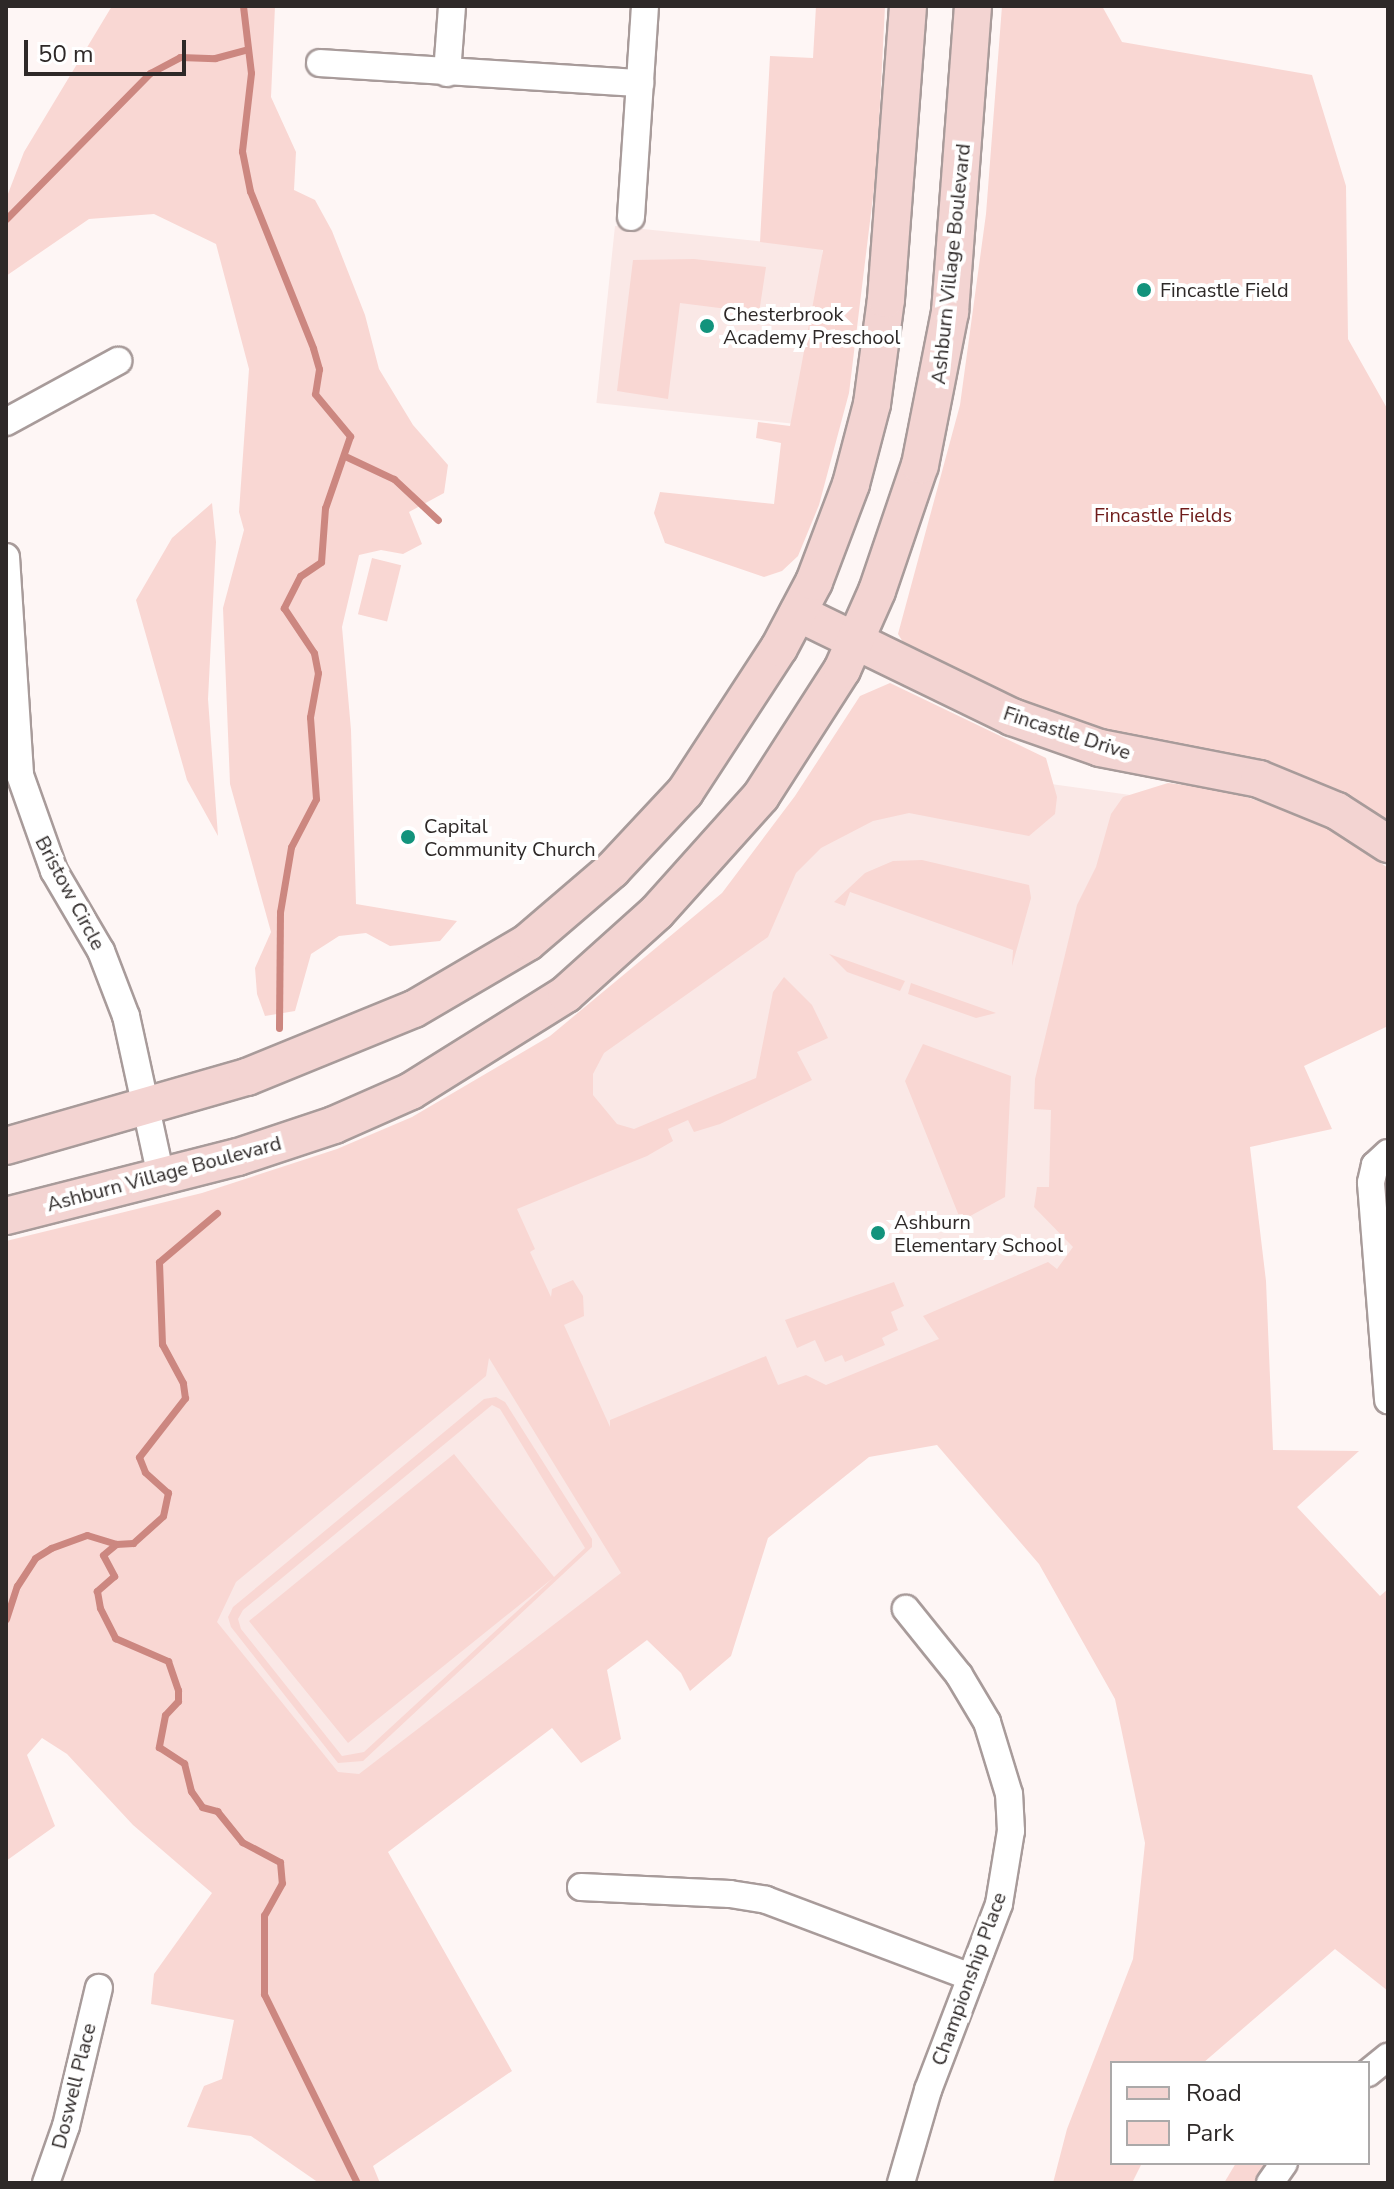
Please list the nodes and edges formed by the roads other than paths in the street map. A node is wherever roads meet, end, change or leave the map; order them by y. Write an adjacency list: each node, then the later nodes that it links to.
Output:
1 (452, 6): 6 (street)
2 (645, 6): 7 (street)
3 (908, 6): 12 (main road)
4 (973, 6): 13 (main road, Ashburn Village Boulevard)
5 (320, 63): 6 (street)
6 (447, 73): 7 (street)
7 (640, 83): 8 (street)
8 (631, 217)
9 (118, 361): 10 (street)
10 (6, 422)
11 (6, 557): 15 (street, Bristow Circle)
12 (798, 613): 13 (main road, Fincastle Drive); 15 (main road)
13 (854, 643): 14 (main road, Fincastle Drive); 18 (main road, Ashburn Village Boulevard)
14 (1388, 844)
15 (143, 1104): 16 (main road); 18 (street, Bristow Circle)
16 (6, 1146)
17 (1388, 1153): 20 (street)
18 (161, 1177): 19 (main road, Ashburn Village Boulevard)
19 (6, 1216)
20 (1388, 1400)
21 (906, 1609): 23 (street, Championship Place)
22 (581, 1887): 23 (street)
23 (971, 1977): 29 (street, Championship Place)
24 (99, 1988): 28 (street, Doswell Place)
25 (1388, 2057): 26 (street)
26 (1370, 2071)
27 (1283, 2165): 30 (street)
28 (46, 2183)
29 (901, 2183)
30 (1270, 2183)

